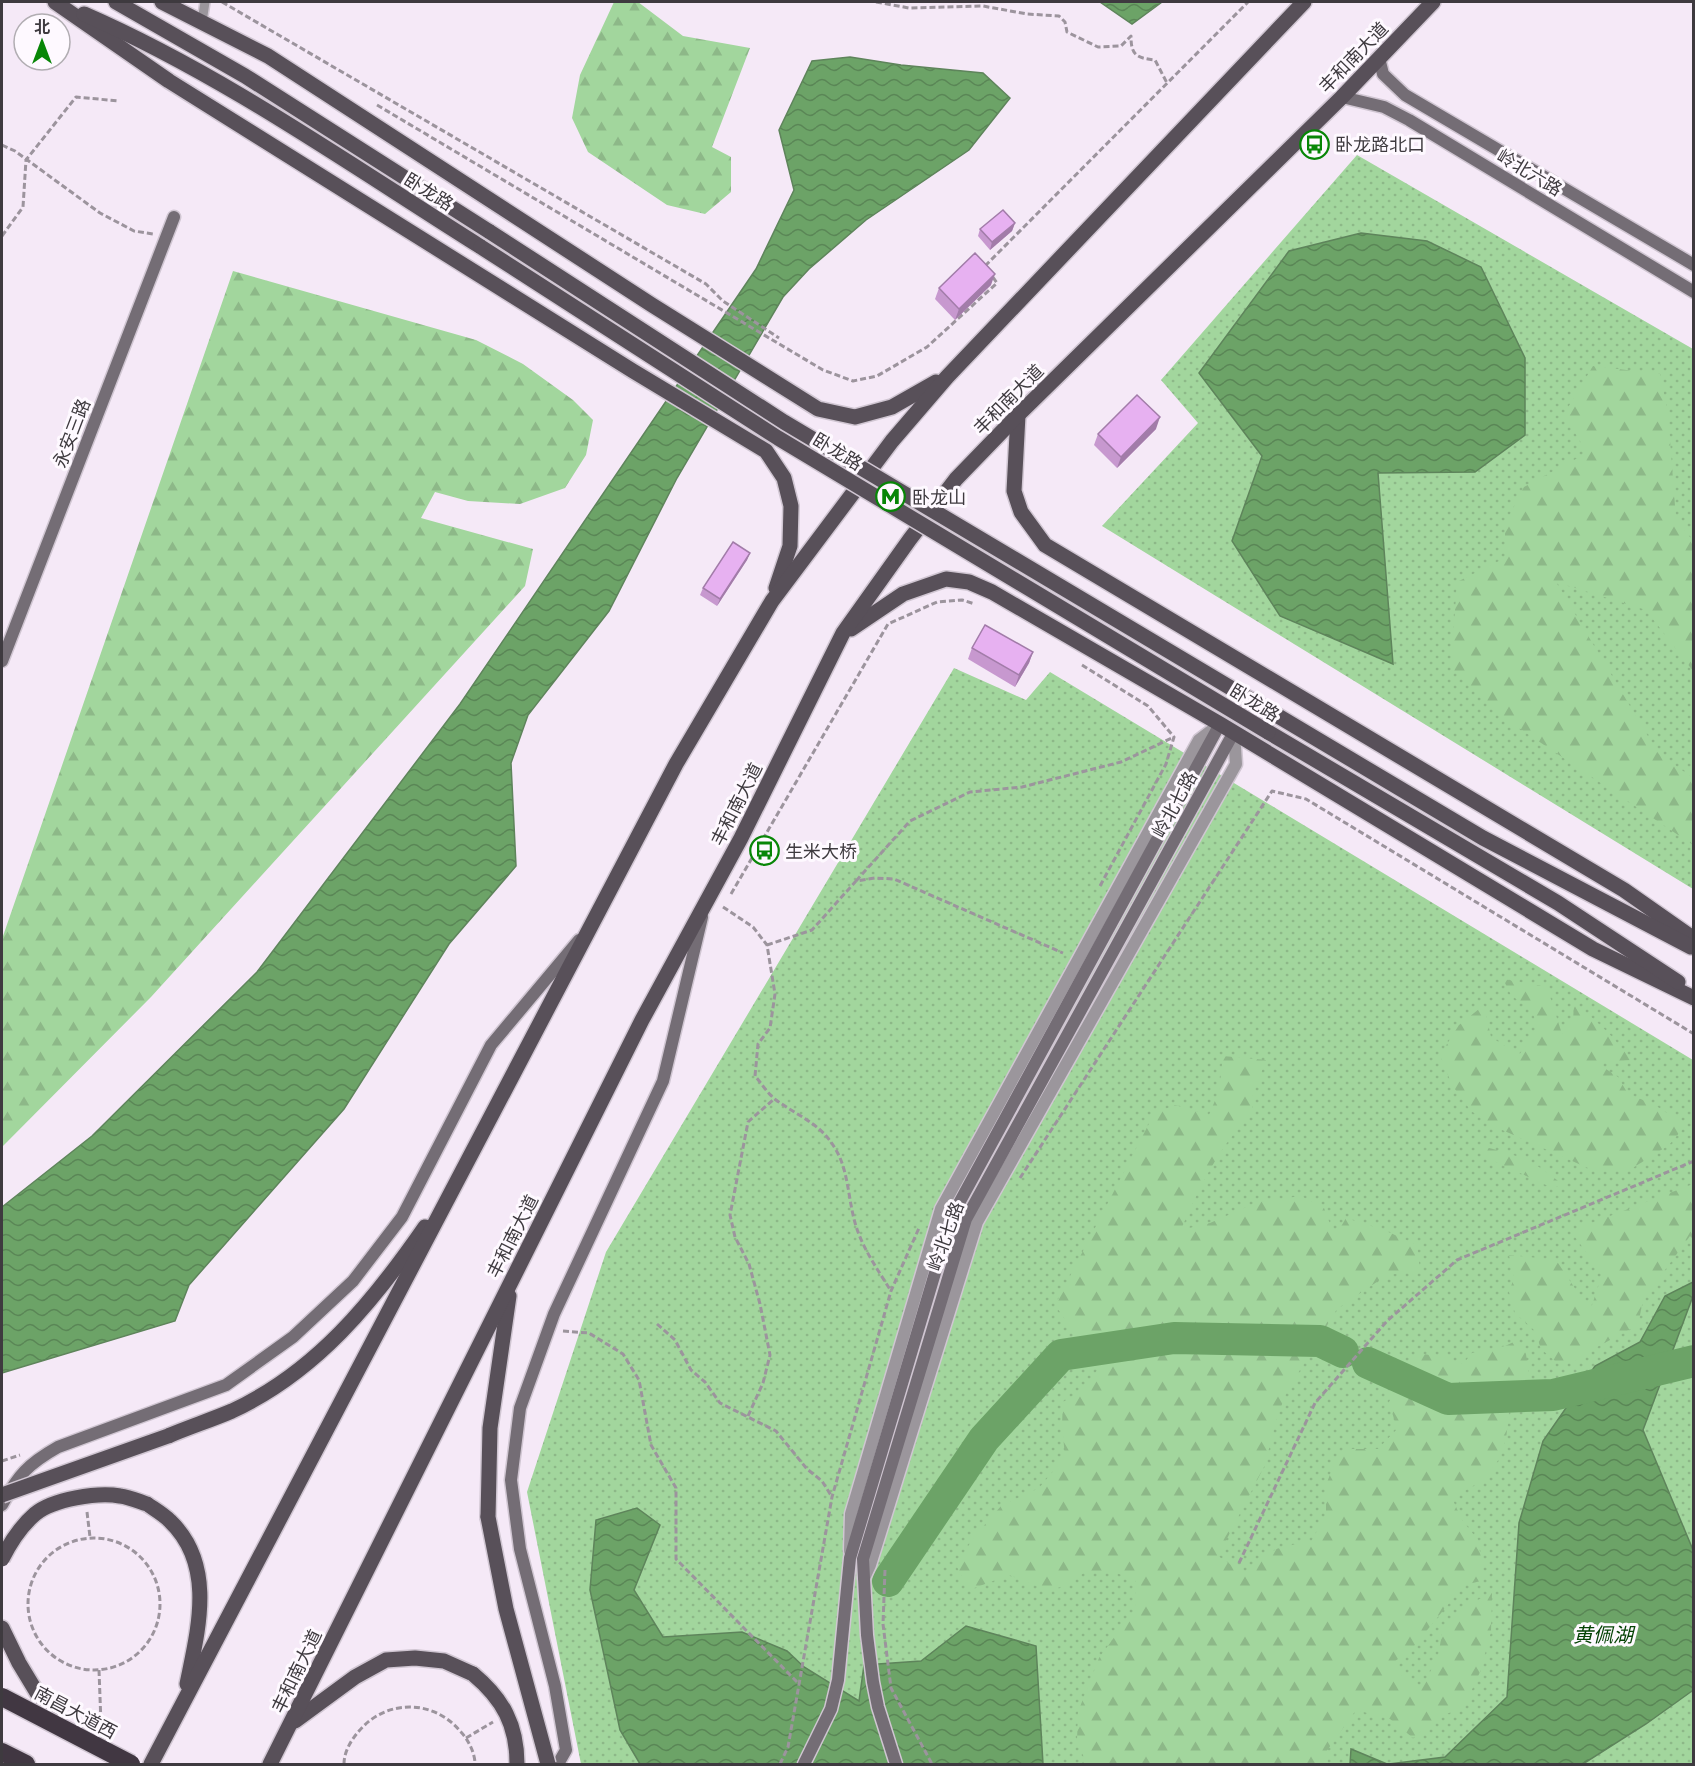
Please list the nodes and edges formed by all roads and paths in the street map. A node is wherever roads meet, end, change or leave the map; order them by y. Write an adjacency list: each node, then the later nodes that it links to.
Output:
1 (56, 2): 26 (main road, 卧龙路); 44 (main road, 卧龙路, bridge)
2 (116, 2): 42 (main road, 卧龙路, bridge)
3 (162, 2): 10 (main road, 卧龙路)
4 (205, 2): 10 (lane)
5 (222, 2): 23 (path)
6 (876, 2): 12 (path)
7 (1248, 2): 12 (path)
8 (1304, 2): 24 (main road)
9 (1433, 2): 11 (main road, 丰和南大道)
10 (202, 22): 24 (main road, 卧龙路)
11 (1379, 58): 13 (main road, 丰和南大道); 21 (street, 岭北六路)
12 (1167, 83): 15 (path)
13 (1342, 98): 22 (street, 岭北六路); 25 (main road, 丰和南大道)
14 (119, 102): 17 (path)
15 (372, 103)
16 (2, 145): 17 (path)
17 (26, 159): 19 (path); 20 (path)
18 (174, 217): 20 (street, 永安三路)
19 (2, 236)
20 (167, 237): 29 (street, 永安三路)
21 (1694, 265)
22 (1694, 292)
23 (779, 338)
24 (947, 377): 26 (main road)
25 (1018, 415): 28 (main road, 丰和南大道); 40 (main road, 卧龙路)
26 (772, 601): 39 (main road)
27 (982, 606): 36 (path)
28 (843, 633): 31 (main road, 卧龙路); 37 (main road, 丰和南大道)
29 (2, 660)
30 (1080, 663): 33 (path)
31 (1220, 724): 32 (main road, 卧龙路); 83 (street)
32 (1234, 732): 45 (main road, 卧龙路); 63 (street, 岭北七路); 63 (street)
33 (1174, 737): 34 (path); 35 (path)
34 (856, 881): 41 (path); 43 (path)
35 (1098, 890)
36 (729, 897)
37 (703, 910): 52 (main road, 丰和南大道); 55 (street)
38 (718, 916): 41 (path)
39 (593, 924): 49 (main road); 59 (street)
40 (1694, 939)
41 (767, 945): 47 (path)
42 (1694, 949)
43 (1063, 953)
44 (1694, 992)
45 (1694, 998)
46 (1694, 1034): 50 (path)
47 (774, 1098): 53 (path); 56 (path)
48 (1694, 1161): 61 (path)
49 (465, 1168): 57 (main road, bridge); 68 (main road)
50 (1016, 1186)
51 (922, 1221): 53 (path)
52 (511, 1281): 69 (main road, 丰和南大道); 80 (main road, bridge)
53 (891, 1291): 58 (path)
54 (657, 1324): 56 (path)
55 (548, 1329): 66 (path); 81 (street)
56 (747, 1416): 58 (path)
57 (2, 1495)
58 (832, 1497): 66 (path)
59 (2, 1505)
60 (2, 1559): 68 (main road, bridge)
61 (1239, 1563)
62 (885, 1564): 85 (path)
63 (864, 1578): 84 (street, 岭北七路)
64 (2, 1628): 70 (main road)
65 (99, 1670): 65 (path); 71 (path)
66 (798, 1683): 82 (path)
67 (2, 1696): 70 (highway, 南昌大道西, bridge)
68 (184, 1701): 75 (main road)
69 (292, 1723): 76 (main road, 丰和南大道); 79 (main road, bridge)
70 (57, 1726): 74 (highway, 南昌大道西, bridge)
71 (98, 1734)
72 (2, 1752): 73 (highway)
73 (26, 1764)
74 (131, 1764)
75 (151, 1764)
76 (270, 1764)
77 (344, 1764): 78 (path)
78 (475, 1764)
79 (517, 1764)
80 (548, 1764)
81 (558, 1764)
82 (780, 1764)
83 (804, 1764)
84 (896, 1764)
85 (932, 1764)

